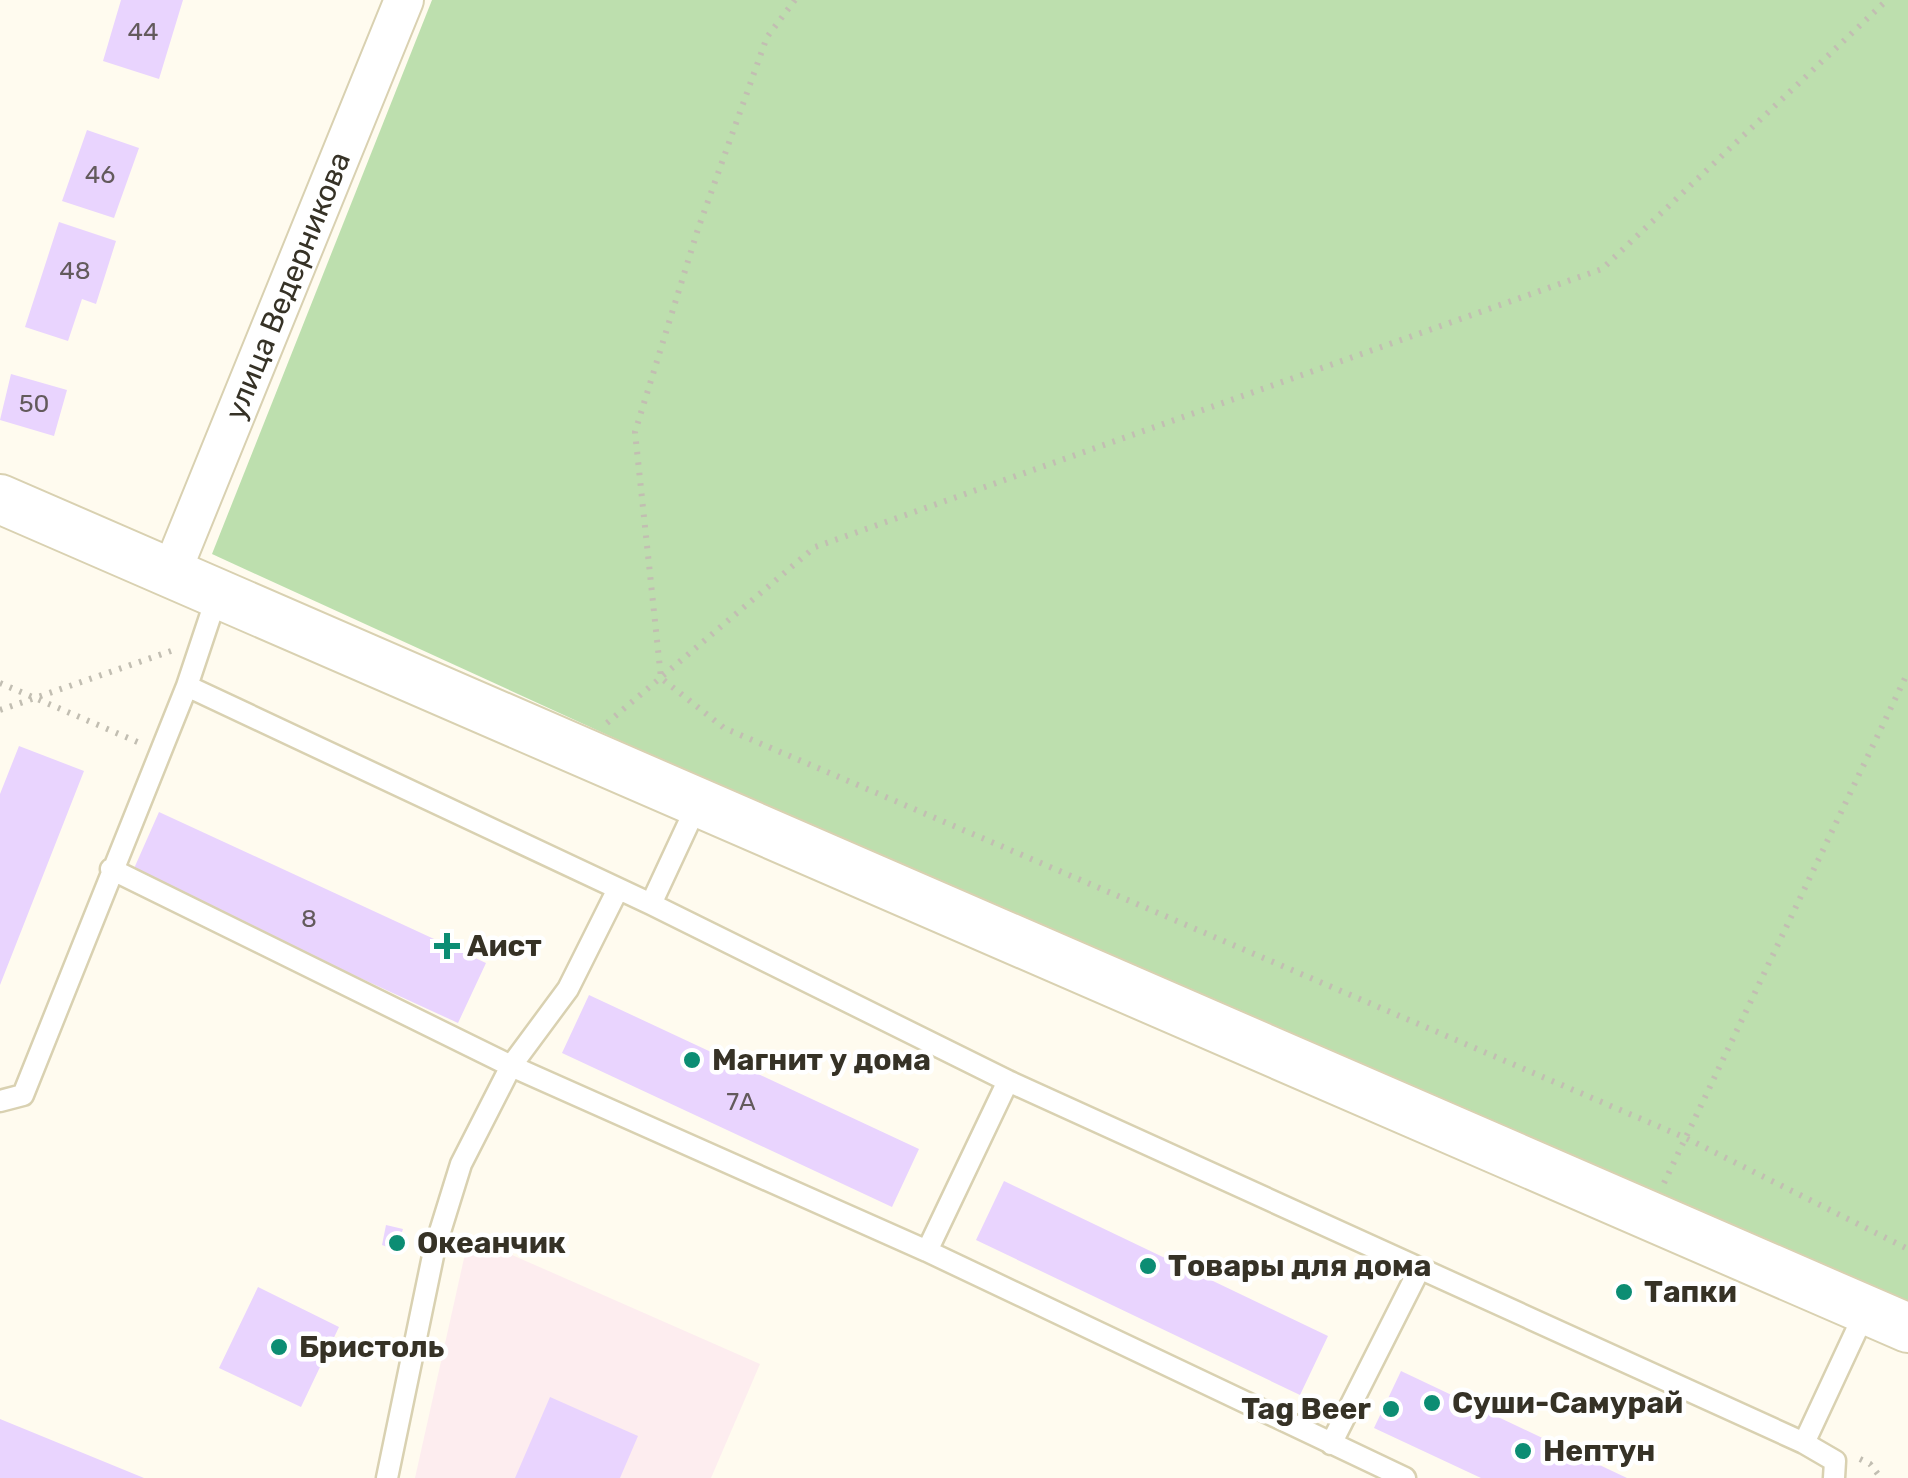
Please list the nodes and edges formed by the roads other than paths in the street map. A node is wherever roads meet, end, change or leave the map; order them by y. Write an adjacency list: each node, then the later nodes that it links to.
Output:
1 (404, 0): 3 (street, улица Ведерникова)
2 (0, 499): 3 (street)
3 (171, 574): 4 (street)
4 (218, 593): 5 (lane); 6 (street)
5 (187, 686): 7 (lane); 8 (lane)
6 (698, 803): 9 (lane); 15 (street)
7 (111, 869): 10 (lane); 12 (lane)
8 (618, 890): 9 (lane); 10 (lane)
9 (651, 904): 11 (lane)
10 (511, 1066): 13 (lane); 18 (lane)
11 (1008, 1080): 13 (lane); 14 (lane)
12 (0, 1102)
13 (927, 1251): 17 (lane)
14 (1420, 1268): 16 (lane); 17 (lane)
15 (1887, 1319): 16 (lane)
16 (1804, 1443): 20 (lane)
17 (1332, 1444): 19 (lane)
18 (387, 1478)
19 (1405, 1478)
20 (1834, 1478)

